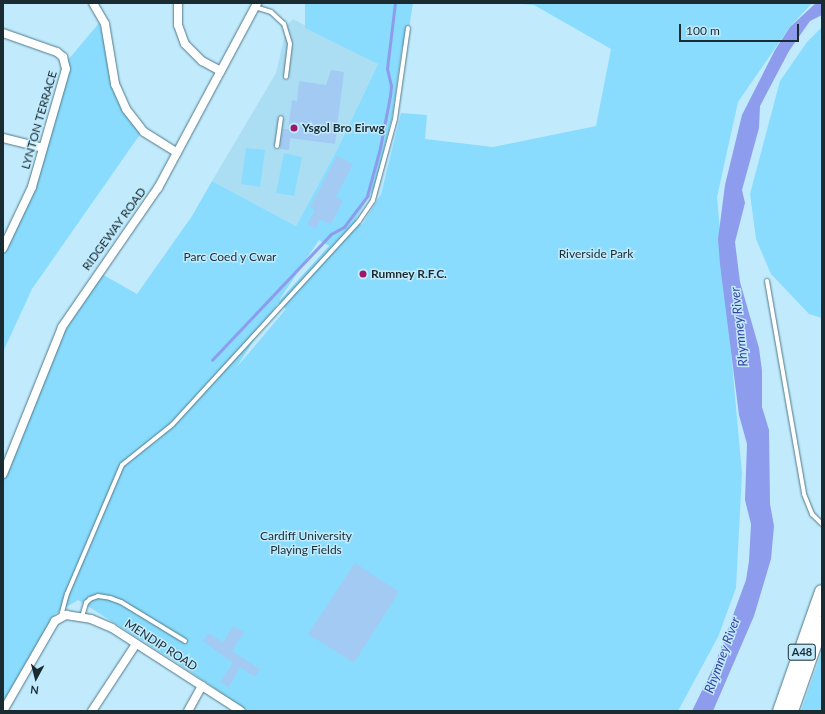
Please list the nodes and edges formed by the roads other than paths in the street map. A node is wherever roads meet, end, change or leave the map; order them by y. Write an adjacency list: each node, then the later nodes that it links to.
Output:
1 (93, 3): 12 (street)
2 (178, 3): 6 (street)
3 (256, 5): 6 (street, RIDGEWAY ROAD); 7 (lane)
4 (408, 28): 18 (lane)
5 (3, 33): 11 (street, LYNTON TERRACE)
6 (221, 72): 12 (street, RIDGEWAY ROAD)
7 (286, 77)
8 (281, 118): 10 (lane)
9 (3, 138): 11 (street)
10 (277, 146)
11 (43, 148): 13 (street, LYNTON TERRACE)
12 (177, 153): 15 (street, RIDGEWAY ROAD)
13 (3, 248)
14 (767, 281): 16 (lane)
15 (3, 474)
16 (822, 524)
17 (822, 592): 28 (highway, A48)
18 (61, 616): 19 (street, MENDIP ROAD); 24 (street)
19 (82, 617): 21 (lane); 22 (street, MENDIP ROAD)
20 (822, 623): 29 (highway, A48)
21 (184, 641)
22 (136, 644): 23 (street, MENDIP ROAD); 25 (street)
23 (202, 686): 26 (street); 27 (street, MENDIP ROAD)
24 (3, 711)
25 (92, 711)
26 (188, 711)
27 (241, 711)
28 (780, 711)
29 (791, 711)

